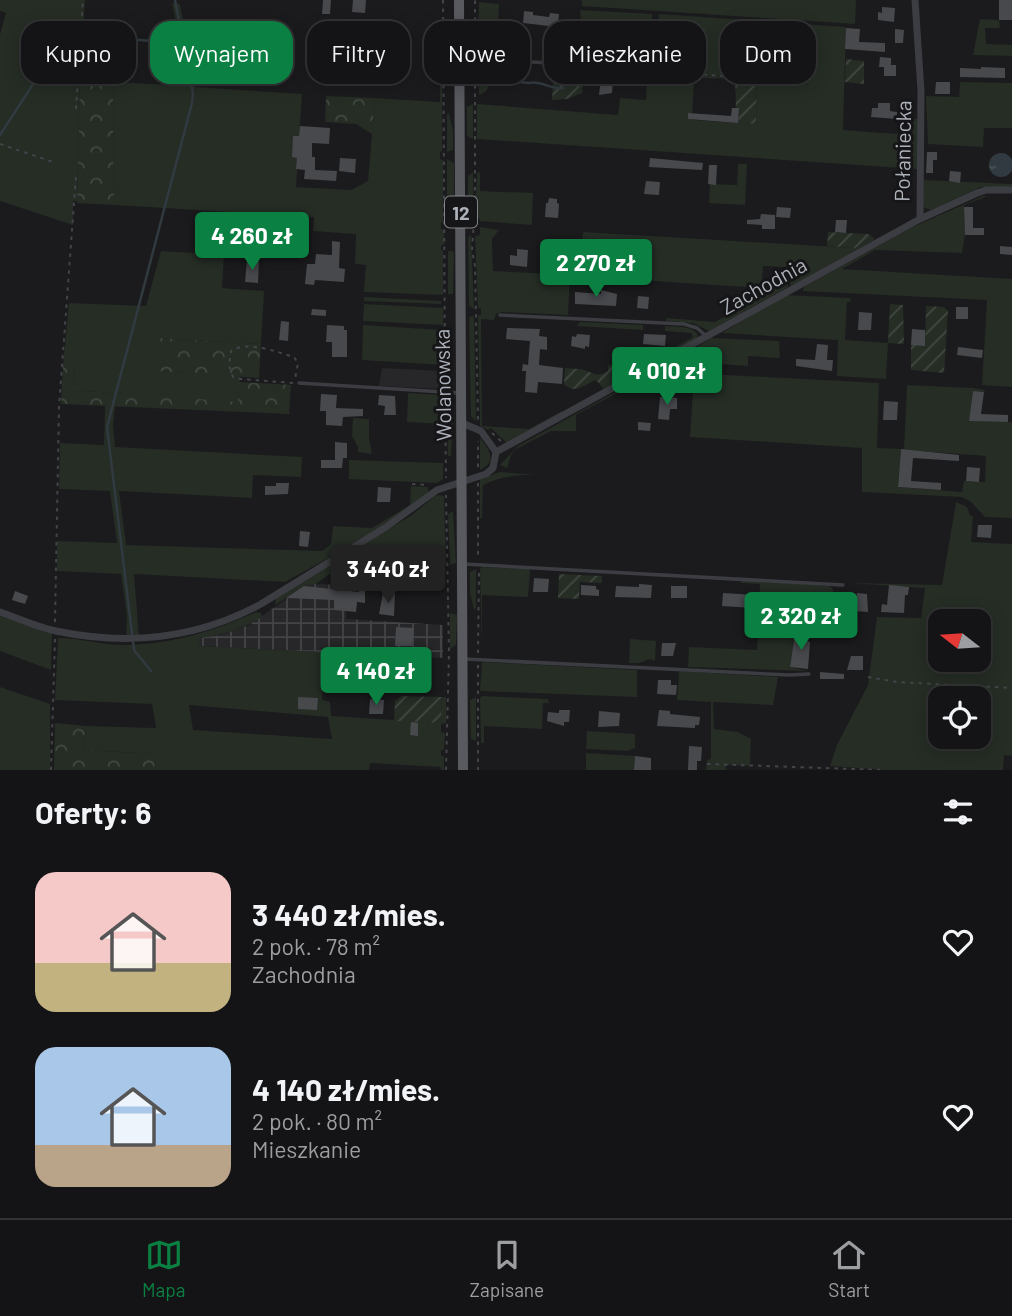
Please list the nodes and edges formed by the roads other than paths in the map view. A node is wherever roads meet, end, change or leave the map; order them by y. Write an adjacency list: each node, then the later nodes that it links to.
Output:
1 (459, 0): 3 (main road, Wolanowska / 12)
2 (915, 0): 6 (street, Połaniecka)
3 (459, 21)
4 (459, 84): 10 (main road, Wolanowska / 12)
5 (1012, 190): 6 (street, Zachodnia)
6 (920, 219): 8 (street, Zachodnia)
7 (500, 314): 8 (lane)
8 (707, 336): 12 (street, Zachodnia)
9 (296, 383): 10 (lane)
10 (462, 393): 11 (main road, Wolanowska / 12)
11 (462, 423): 12 (street); 13 (main road, Wolanowska / 12)
12 (496, 453): 13 (street, Zachodnia)
13 (463, 480): 14 (main road, Wolanowska / 12); 16 (street)
14 (463, 564): 15 (lane); 17 (main road, Wolanowska / 12)
15 (843, 585)
16 (0, 612)
17 (463, 659): 18 (lane); 19 (main road, Wolanowska / 12)
18 (809, 674)
19 (463, 770)

